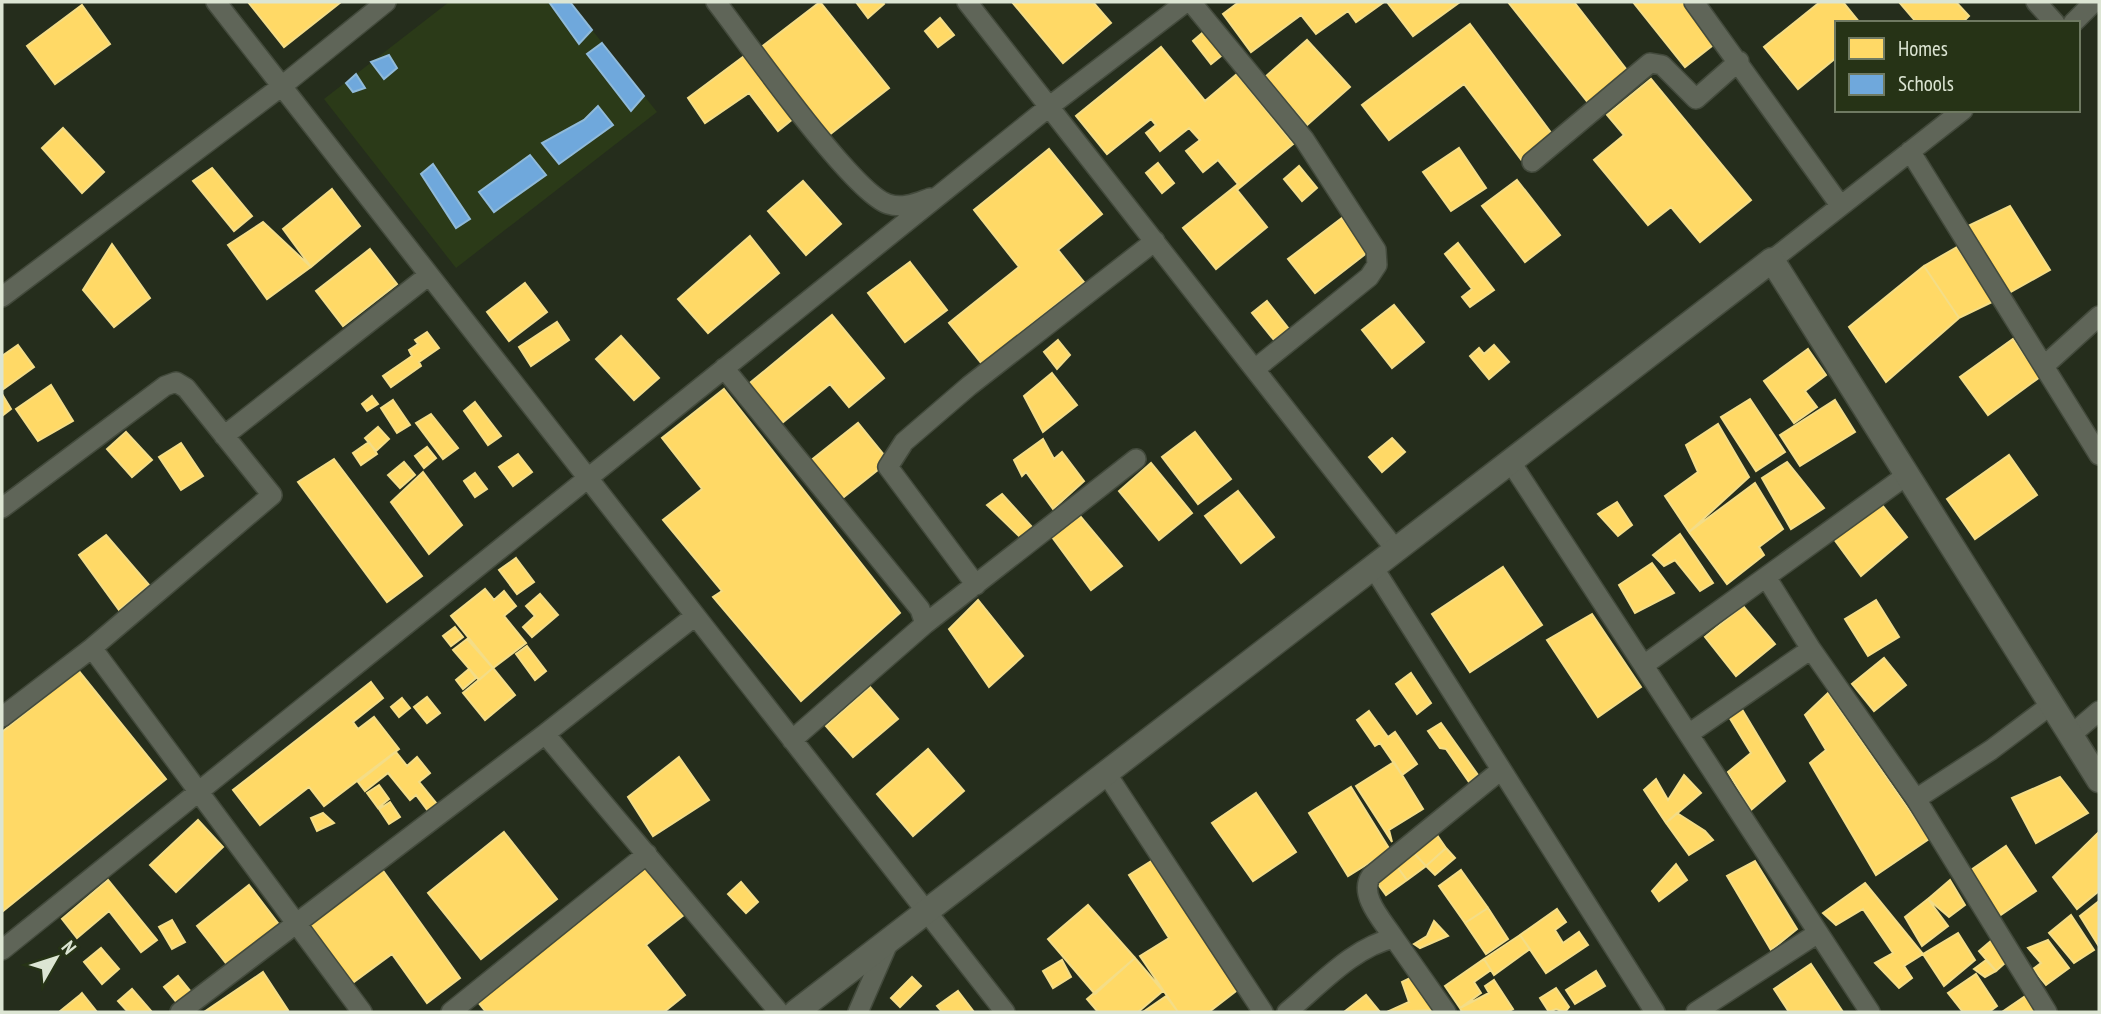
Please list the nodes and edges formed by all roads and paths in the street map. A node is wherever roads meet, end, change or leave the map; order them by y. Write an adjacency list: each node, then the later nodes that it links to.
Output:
1 (216, 2): 12 (street)
2 (386, 2): 12 (street)
3 (716, 2): 17 (street)
4 (967, 2): 13 (street)
5 (1189, 2): 13 (street); 26 (street)
6 (1693, 2): 11 (street)
7 (2036, 2): 9 (street)
8 (2094, 2): 10 (street)
9 (2053, 21)
10 (2075, 21)
11 (1739, 61): 16 (street); 18 (street)
12 (282, 86): 21 (street); 22 (street)
13 (1050, 106): 17 (street); 19 (street)
14 (1960, 112): 15 (street)
15 (1910, 152): 18 (street); 24 (street)
16 (1532, 162)
17 (944, 193): 25 (street)
18 (1840, 205): 20 (street)
19 (1155, 240): 26 (street); 37 (street)
20 (1772, 260): 30 (street); 31 (street)
21 (429, 275): 27 (street); 32 (street)
22 (2, 297)
23 (2099, 317): 24 (street)
24 (2044, 366): 28 (street)
25 (724, 368): 32 (street); 39 (street)
26 (1255, 369): 34 (street)
27 (224, 436): 33 (street); 40 (street)
28 (2099, 455)
29 (1136, 459): 37 (street)
30 (1510, 461): 34 (street); 42 (street)
31 (1907, 475): 36 (street); 43 (street)
32 (587, 477): 38 (street); 53 (street)
33 (2, 508)
34 (1396, 550): 35 (street)
35 (1373, 567): 50 (street); 51 (street)
36 (1766, 577): 41 (street); 42 (street)
37 (976, 586): 39 (street)
38 (695, 615): 47 (street); 49 (street)
39 (925, 624): 49 (street)
40 (92, 648): 45 (street); 53 (street)
41 (1811, 649): 46 (street); 54 (street)
42 (1644, 664): 46 (street)
43 (2052, 704): 48 (street); 54 (street)
44 (2099, 711): 48 (street)
45 (2, 717)
46 (1690, 733): 58 (street)
47 (545, 734): 55 (street); 57 (street)
48 (2071, 735): 52 (street)
49 (792, 740): 56 (street)
50 (1501, 770): 59 (street); 72 (street)
51 (1106, 773): 56 (street); 69 (street)
52 (2099, 780)
53 (197, 792): 57 (street); 61 (street)
54 (1916, 799): 75 (street)
55 (647, 854): 64 (street); 65 (street)
56 (926, 912): 60 (street); 68 (street)
57 (295, 923): 62 (street); 63 (street)
58 (1818, 933): 73 (street); 74 (street)
59 (1394, 938): 70 (street); 71 (street)
60 (889, 940): 66 (street); 67 (street)
61 (2, 950)
62 (180, 1012)
63 (362, 1012)
64 (451, 1012)
65 (779, 1012)
66 (796, 1012)
67 (858, 1012)
68 (1004, 1012)
69 (1263, 1012)
70 (1287, 1012)
71 (1446, 1012)
72 (1655, 1012)
73 (1696, 1012)
74 (1870, 1012)
75 (2047, 1012)

